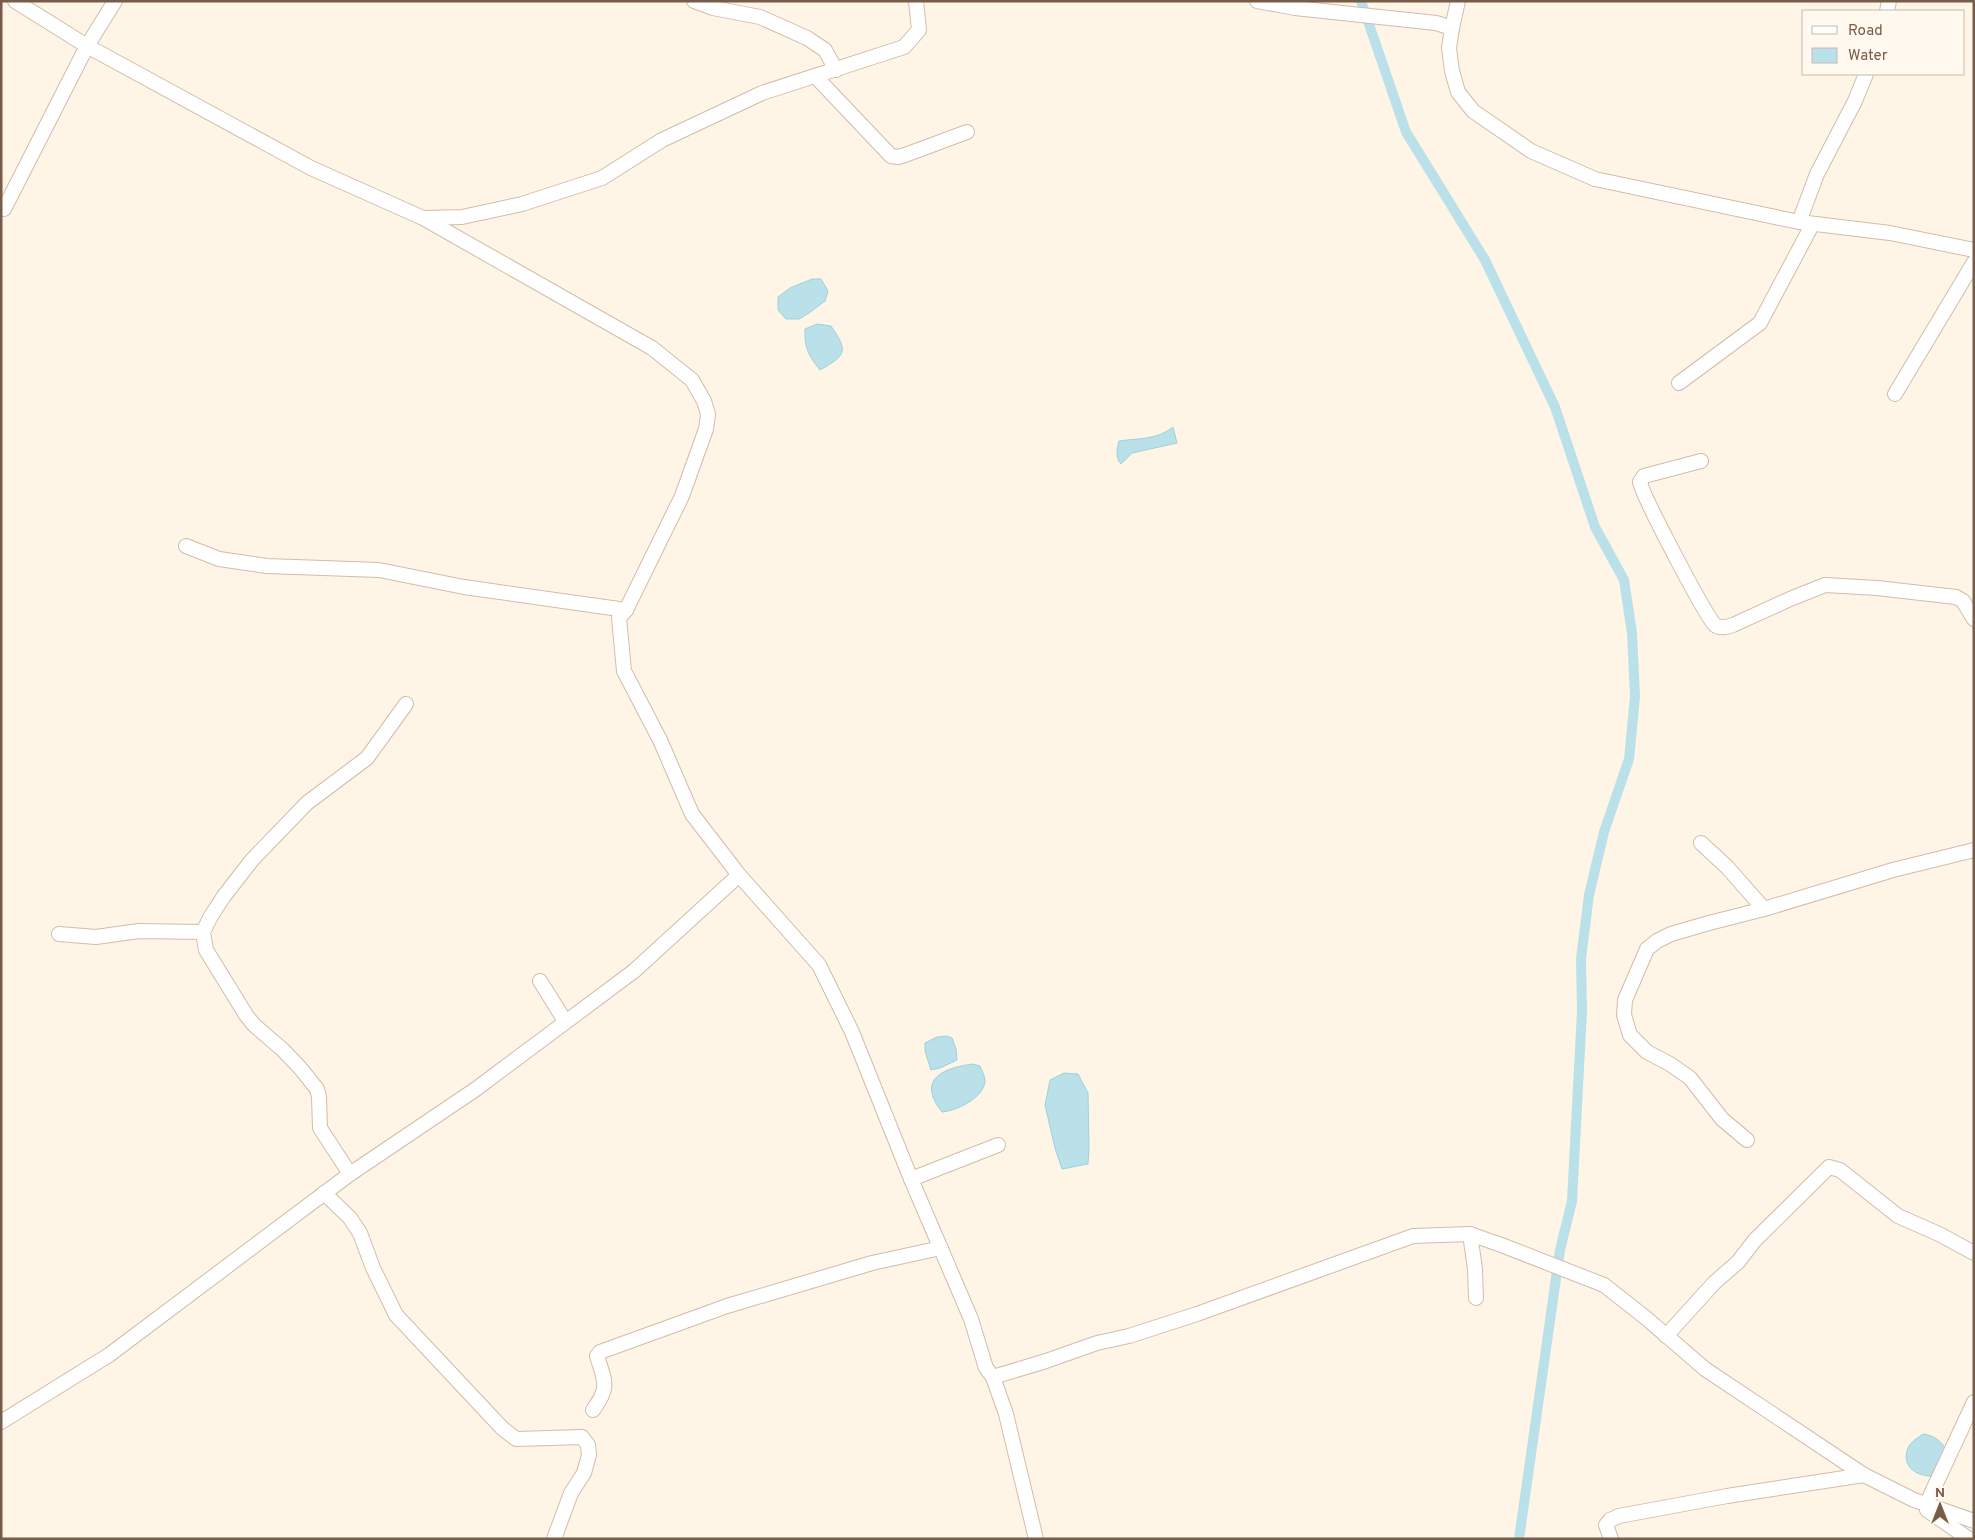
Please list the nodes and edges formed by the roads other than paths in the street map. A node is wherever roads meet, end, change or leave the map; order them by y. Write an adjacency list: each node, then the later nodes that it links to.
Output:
1 (15, 1): 8 (street)
2 (115, 1): 8 (street)
3 (694, 1): 9 (street)
4 (1256, 1): 7 (street)
5 (1458, 1): 7 (street)
6 (919, 2): 9 (street)
7 (1452, 28): 15 (street)
8 (87, 46): 13 (street); 14 (street)
9 (836, 70): 11 (street)
10 (1866, 75): 15 (street)
11 (816, 76): 12 (street); 14 (street)
12 (967, 132)
13 (4, 209)
14 (423, 218): 22 (street)
15 (1805, 224): 16 (street); 18 (street)
16 (1974, 250)
17 (1974, 262): 19 (street)
18 (1679, 383)
19 (1895, 394)
20 (1702, 461): 23 (street)
21 (186, 546): 22 (street)
22 (626, 610): 27 (street)
23 (1974, 619)
24 (406, 704): 29 (street)
25 (1701, 844): 28 (street)
26 (1974, 850): 28 (street)
27 (739, 876): 32 (street); 36 (street)
28 (1764, 909): 33 (street)
29 (203, 932): 30 (street); 35 (street)
30 (59, 934)
31 (540, 981): 32 (street)
32 (565, 1021): 35 (street)
33 (1747, 1140)
34 (998, 1145): 36 (street)
35 (350, 1174): 37 (street)
36 (911, 1180): 39 (street)
37 (324, 1193): 46 (street); 50 (street)
38 (1470, 1234): 41 (street); 42 (street); 43 (street)
39 (941, 1248): 43 (street); 45 (street)
40 (1974, 1253): 42 (street)
41 (1476, 1298)
42 (1666, 1336): 47 (street)
43 (993, 1377): 51 (street)
44 (1974, 1402): 48 (street)
45 (593, 1410)
46 (1, 1422)
47 (1864, 1475): 48 (street); 52 (street)
48 (1920, 1503): 49 (street); 53 (street)
49 (1974, 1521)
50 (554, 1539)
51 (1036, 1539)
52 (1611, 1539)
53 (1969, 1539)

